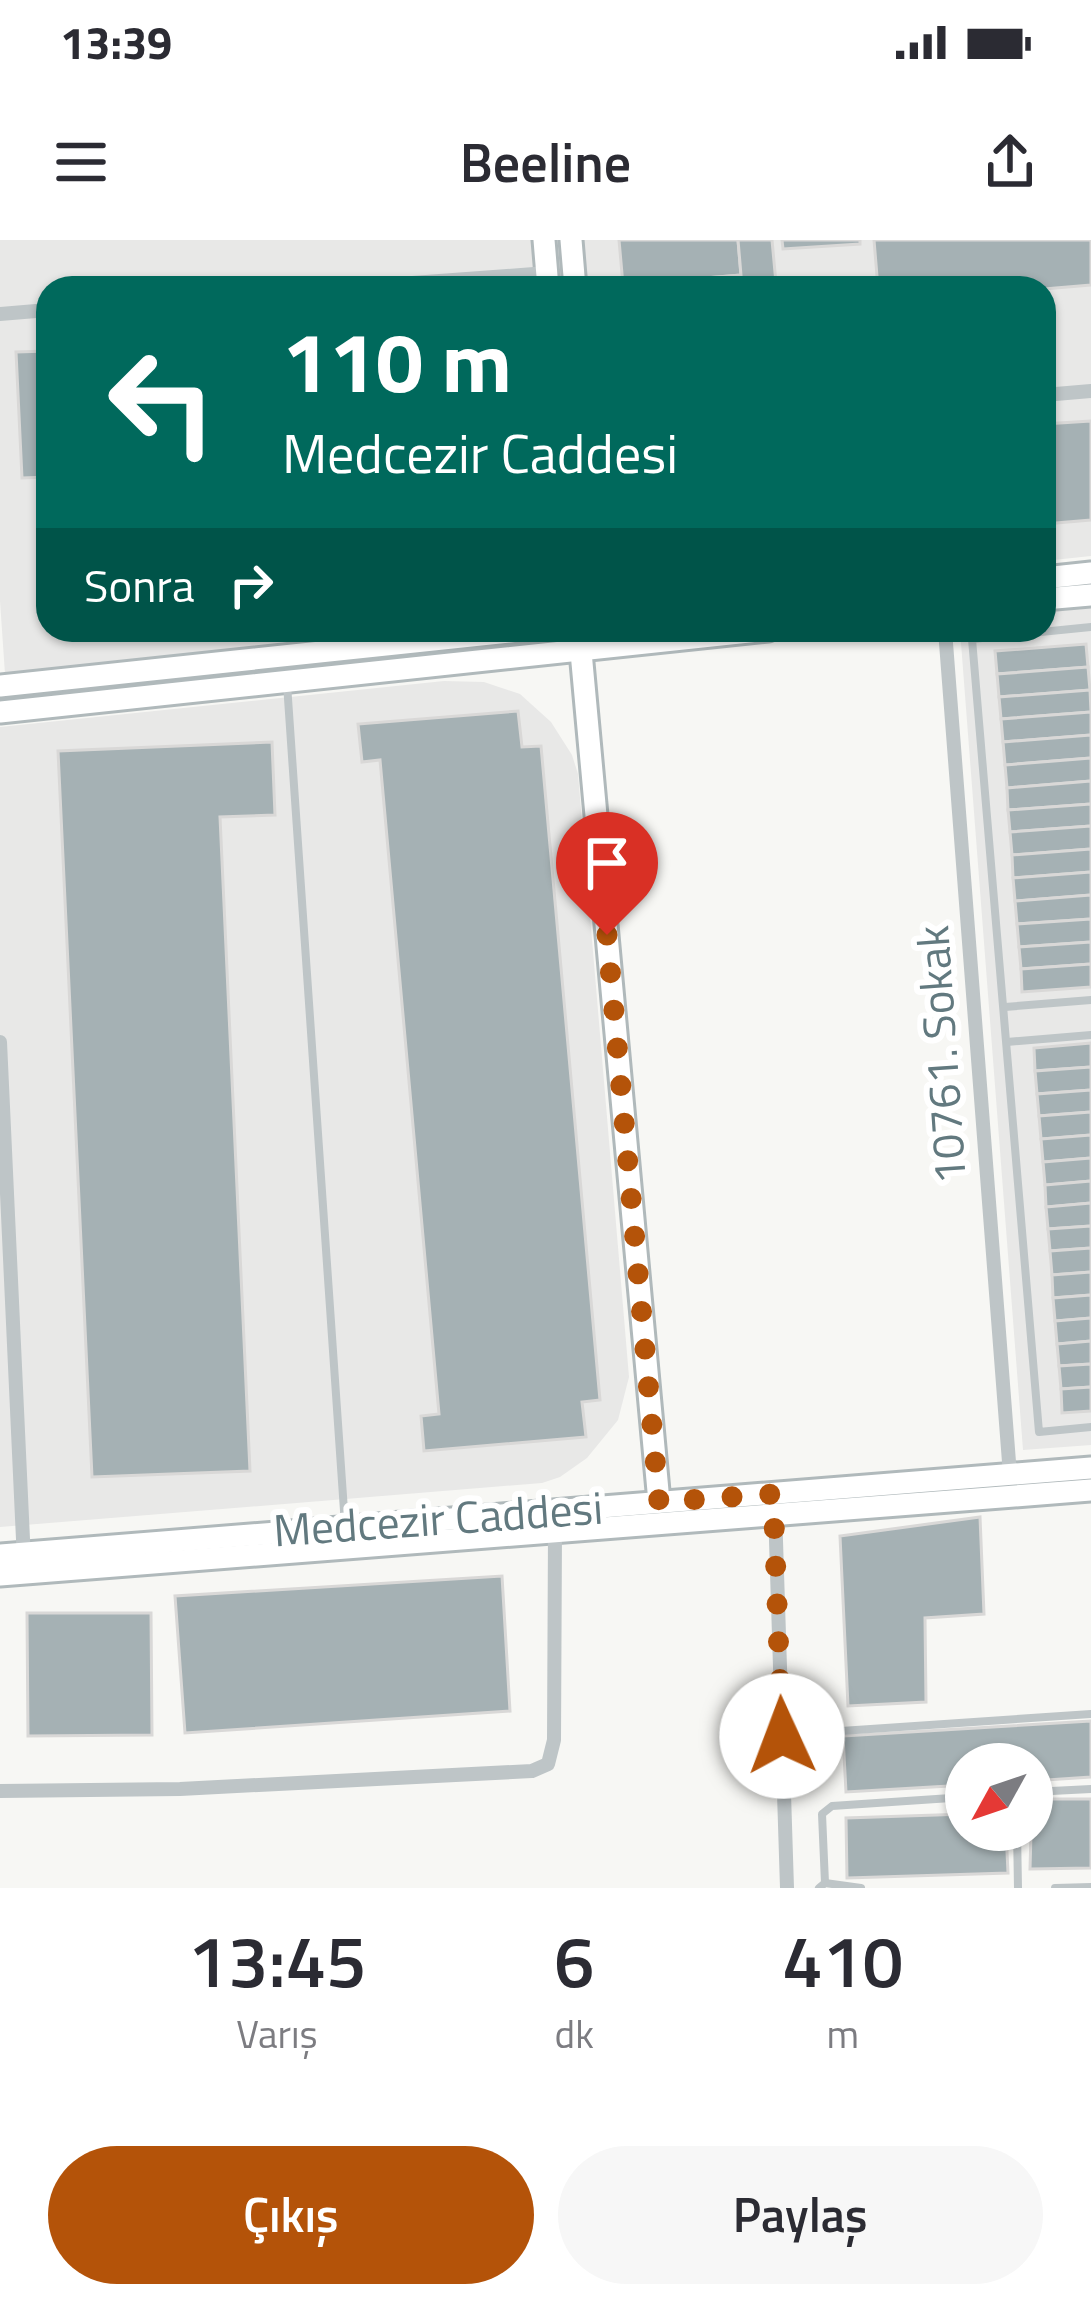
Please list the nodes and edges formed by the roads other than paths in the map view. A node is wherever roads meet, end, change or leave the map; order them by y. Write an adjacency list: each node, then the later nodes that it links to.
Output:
1 (544, 240): 3 (street)
2 (571, 240): 4 (street)
3 (548, 276)
4 (574, 276)
5 (36, 311): 6 (street)
6 (0, 314)
7 (1091, 391): 8 (street)
8 (1056, 394)
9 (1091, 573): 10 (street)
10 (1056, 577)
11 (1091, 595): 12 (street)
12 (1056, 598)
13 (1091, 627): 14 (lane)
14 (1056, 631)
15 (415, 642): 21 (street)
16 (573, 642): 20 (street)
17 (580, 642): 32 (street)
18 (946, 642): 30 (street, 10761. Sokak)
19 (972, 642): 24 (lane)
20 (287, 682): 22 (street); 34 (lane)
21 (0, 686)
22 (0, 712)
23 (1091, 1000): 24 (lane)
24 (1005, 1007): 27 (lane)
25 (1091, 1035): 27 (lane)
26 (0, 1042): 37 (street)
27 (1007, 1042): 28 (lane)
28 (1091, 1427)
29 (1091, 1468): 30 (street, Medcezir Caddesi)
30 (1010, 1475): 33 (street, Medcezir Caddesi)
31 (1091, 1490): 33 (street, Medcezir Caddesi)
32 (659, 1502): 33 (street, Medcezir Caddesi); 34 (street, Medcezir Caddesi)
33 (775, 1504): 35 (street, Medcezir Caddesi); 40 (street)
34 (345, 1527): 37 (street, Medcezir Caddesi)
35 (555, 1531): 37 (street, Medcezir Caddesi); 42 (street)
36 (0, 1555): 37 (street, Medcezir Caddesi)
37 (24, 1562): 38 (street, Medcezir Caddesi)
38 (0, 1575)
39 (1091, 1714): 40 (lane)
40 (782, 1736): 48 (street)
41 (1091, 1789): 43 (lane)
42 (0, 1791)
43 (1053, 1791)
44 (945, 1798): 46 (lane)
45 (1017, 1851): 50 (lane)
46 (822, 1886): 49 (lane)
47 (1091, 1887): 51 (lane)
48 (787, 1888)
49 (861, 1888)
50 (1018, 1888)
51 (1055, 1888)

